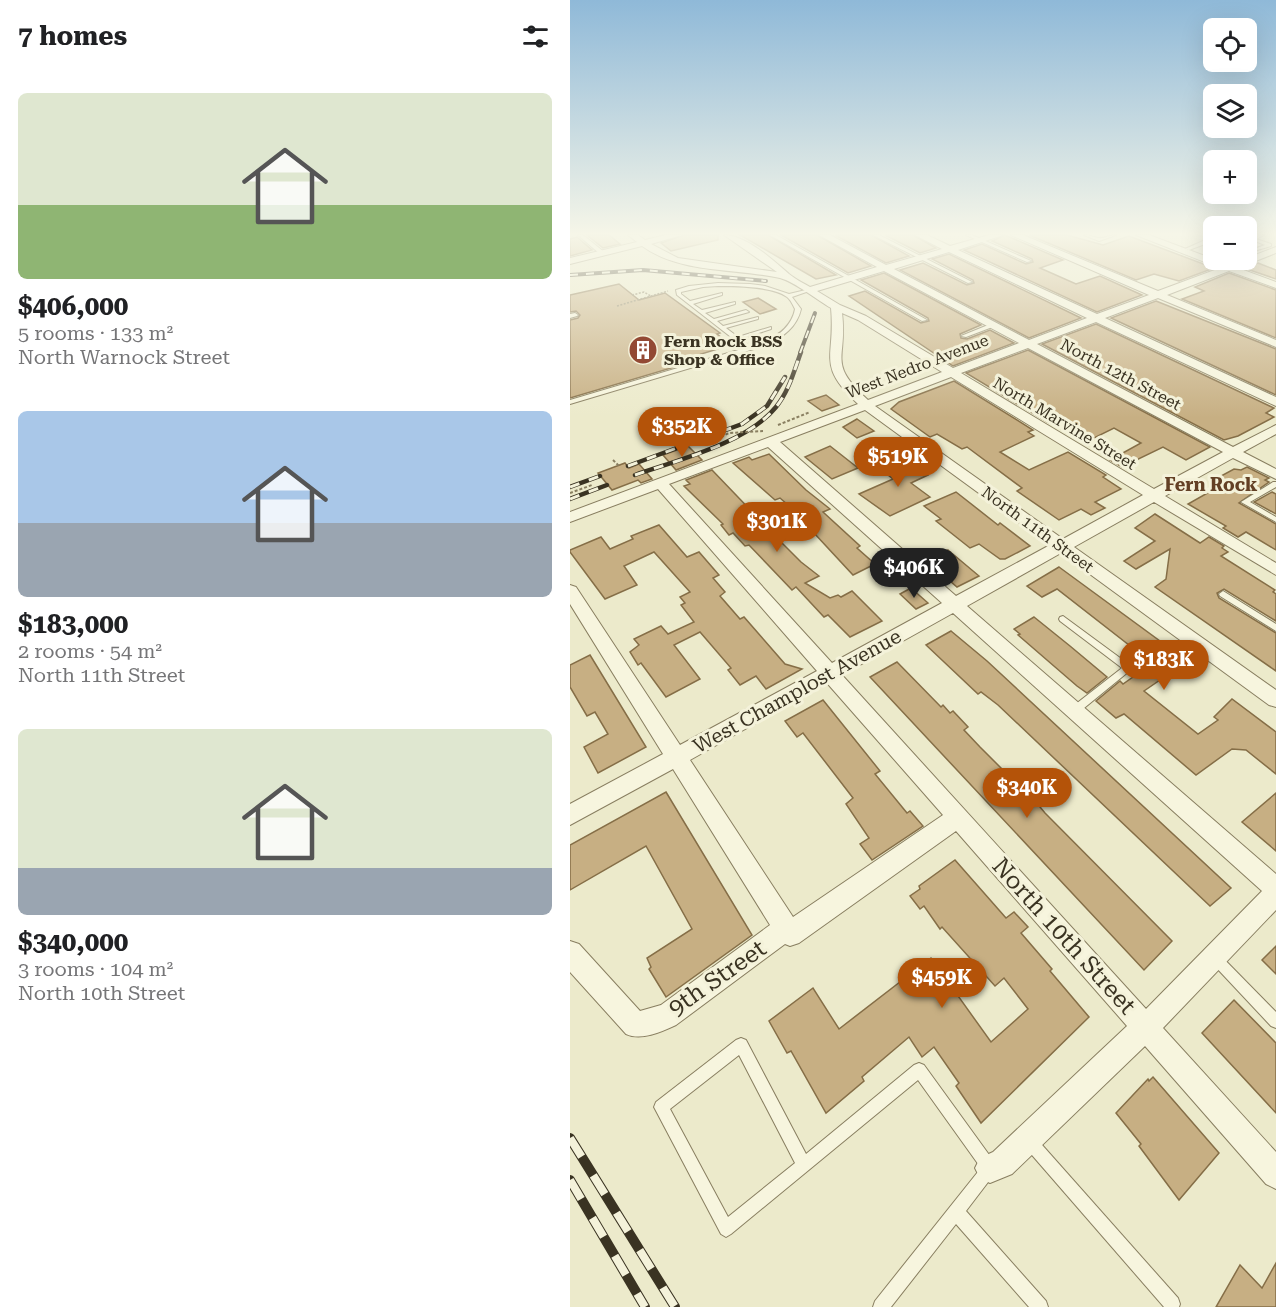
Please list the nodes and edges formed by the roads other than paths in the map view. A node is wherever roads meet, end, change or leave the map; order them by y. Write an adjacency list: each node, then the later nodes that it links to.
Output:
1 (680, 296): 10 (lane)
2 (713, 296): 10 (lane)
3 (789, 296): 26 (lane)
4 (819, 296): 12 (street)
5 (880, 296): 17 (lane)
6 (938, 296): 19 (street, North 12th Street)
7 (1048, 296): 16 (street)
8 (1151, 296): 16 (street, West Nedro Avenue)
9 (1161, 296): 25 (street)
10 (690, 303): 13 (lane)
11 (733, 303): 13 (lane)
12 (836, 307): 27 (street, North Marvine Street); 30 (street, North 11th Street)
13 (702, 312): 18 (lane)
14 (746, 312): 18 (lane)
15 (756, 318): 20 (lane)
16 (1095, 318): 24 (street, West Nedro Avenue); 29 (street)
17 (924, 320)
18 (713, 321): 20 (lane)
19 (993, 325): 22 (lane); 24 (street, North 12th Street)
20 (722, 328): 23 (lane)
21 (769, 328): 23 (lane)
22 (964, 336)
23 (737, 339): 26 (lane)
24 (1028, 344): 27 (street, West Nedro Avenue); 33 (street, North 12th Street)
25 (1276, 344)
26 (750, 349): 28 (lane)
27 (951, 372): 30 (street, West Nedro Avenue); 37 (street, North Marvine Street)
28 (570, 402)
29 (1276, 402)
30 (866, 405): 32 (street, West Nedro Avenue); 40 (street, North 11th Street)
31 (1276, 429): 33 (street, West Champlost Avenue)
32 (766, 436): 35 (street, West Nedro Avenue); 44 (street)
33 (1233, 452): 34 (street, North 12th Street); 37 (street, West Champlost Avenue)
34 (1276, 475)
35 (660, 483): 38 (street, West Nedro Avenue); 47 (street, North 10th Street)
36 (1276, 484): 39 (lane)
37 (1153, 496): 40 (street, West Champlost Avenue); 41 (street, North Marvine Street)
38 (570, 517)
39 (1276, 520)
40 (1062, 545): 44 (street, West Champlost Avenue); 48 (street, North 11th Street)
41 (1276, 570)
42 (570, 591): 50 (street)
43 (1223, 594): 46 (lane)
44 (955, 603): 47 (street, West Champlost Avenue); 49 (street)
45 (1063, 619): 49 (lane)
46 (1276, 628)
47 (830, 673): 50 (street, West Champlost Avenue); 52 (street, North 10th Street)
48 (1276, 700)
49 (1075, 710): 53 (street)
50 (676, 757): 51 (street, West Champlost Avenue); 54 (street)
51 (570, 815)
52 (957, 818): 54 (street); 58 (street, North 10th Street)
53 (1276, 891): 56 (street)
54 (786, 928): 55 (street, 9th Street)
55 (570, 953)
56 (1215, 958): 57 (lane); 58 (street)
57 (1276, 1022)
58 (1146, 1027): 59 (street); 62 (street, North 10th Street)
59 (1029, 1140): 61 (street); 64 (lane)
60 (804, 1165): 60 (lane); 61 (lane)
61 (990, 1168): 63 (lane)
62 (1276, 1174)
63 (955, 1211): 65 (lane); 66 (lane)
64 (1172, 1304)
65 (881, 1307)
66 (1040, 1307)

